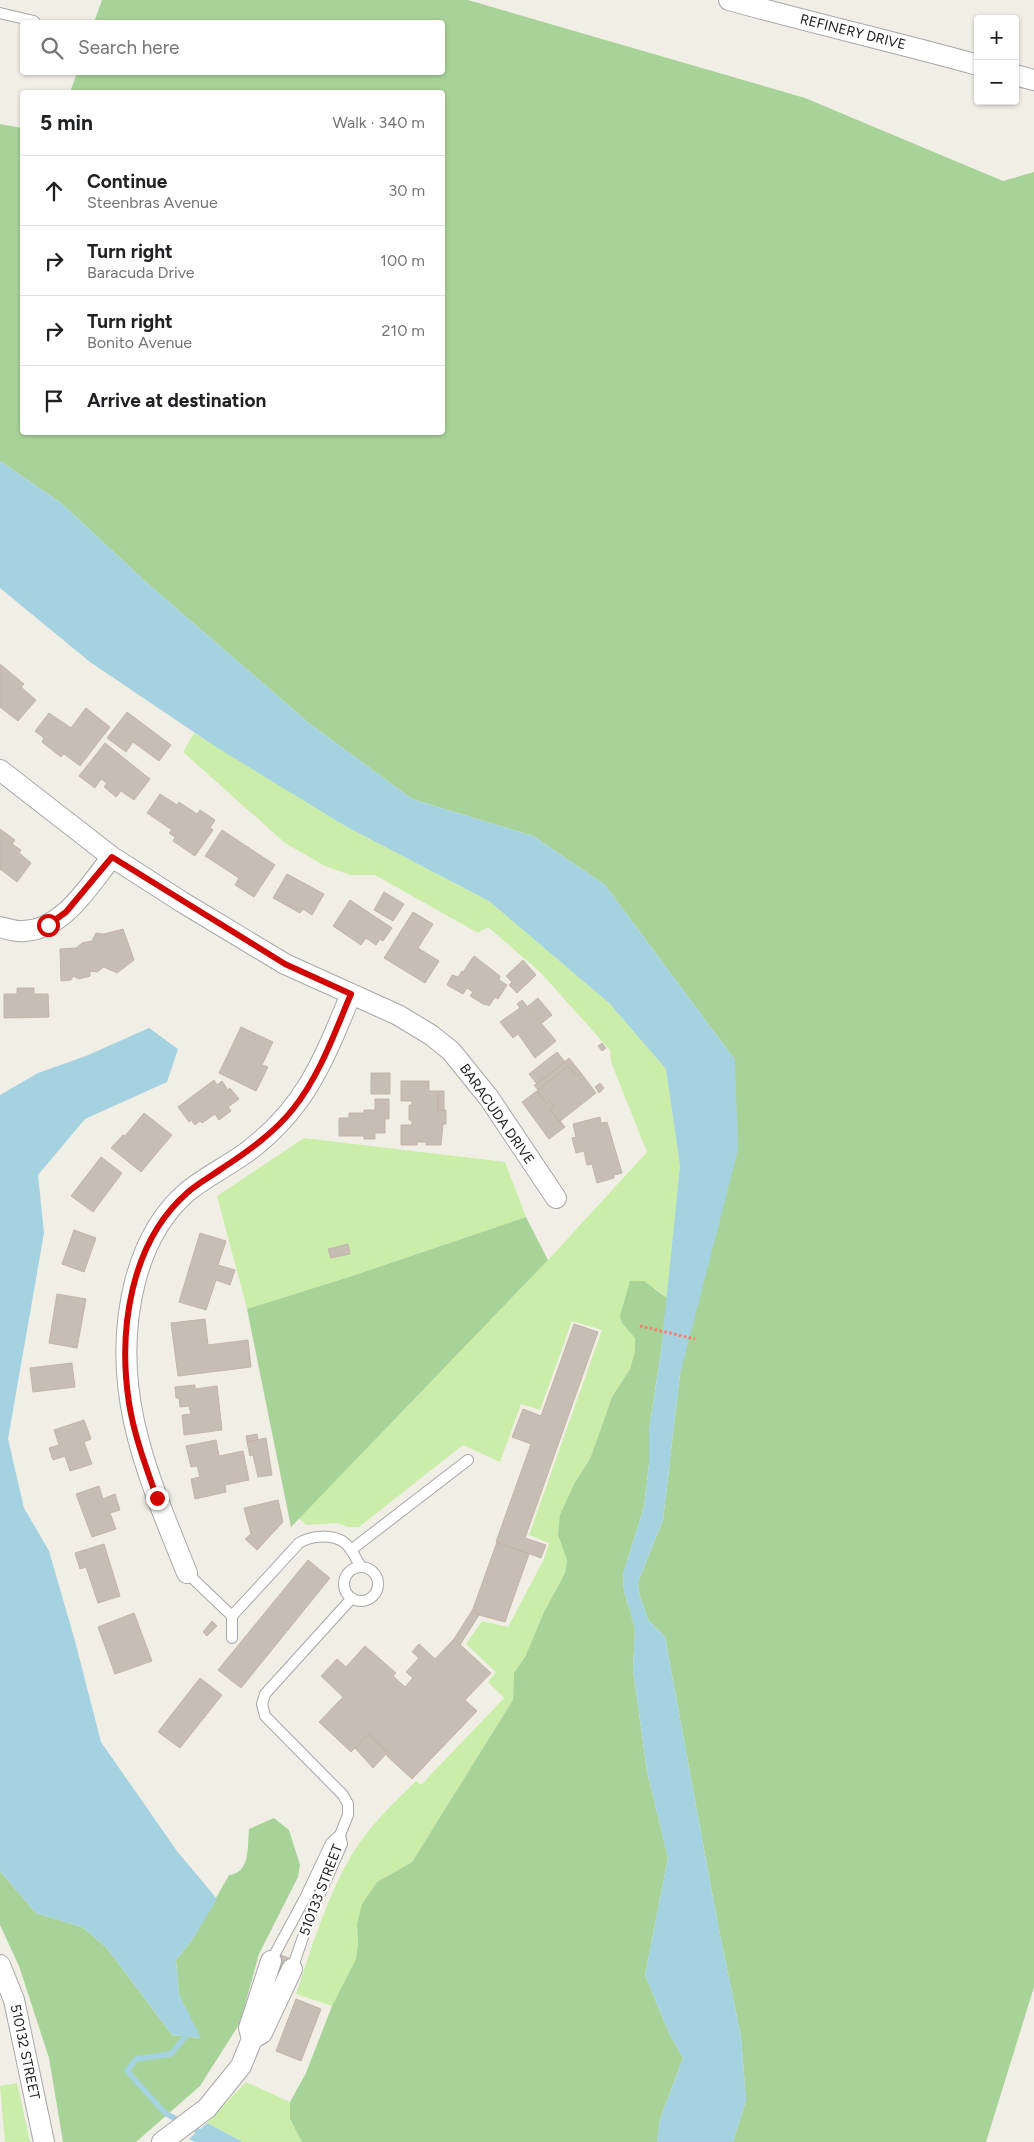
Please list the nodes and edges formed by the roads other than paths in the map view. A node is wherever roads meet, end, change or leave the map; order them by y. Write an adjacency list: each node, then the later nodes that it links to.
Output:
1 (729, 0): 4 (street, REFINERY DRIVE)
2 (0, 13): 3 (lane)
3 (30, 20)
4 (974, 63)
5 (0, 770): 6 (street, BARACUDA DRIVE)
6 (112, 857): 7 (street); 8 (street, BARACUDA DRIVE)
7 (0, 928)
8 (351, 994): 9 (street, BARACUDA DRIVE); 13 (street)
9 (556, 1198)
10 (468, 1460): 11 (lane)
11 (351, 1550): 12 (lane); 15 (lane)
12 (361, 1567): 14 (lane); 14 (lane)
13 (187, 1573): 15 (lane)
14 (352, 1598): 17 (lane)
15 (232, 1616): 16 (lane)
16 (232, 1638)
17 (340, 1834): 18 (lane, 510133 STREET); 20 (lane, 510133 STREET)
18 (271, 1961): 21 (street, 510133 STREET)
19 (0, 1965): 22 (street, 510132 STREET)
20 (292, 1970): 21 (street, 510133 STREET)
21 (252, 2039): 23 (street, 510133 STREET)
22 (44, 2142)
23 (162, 2142)

